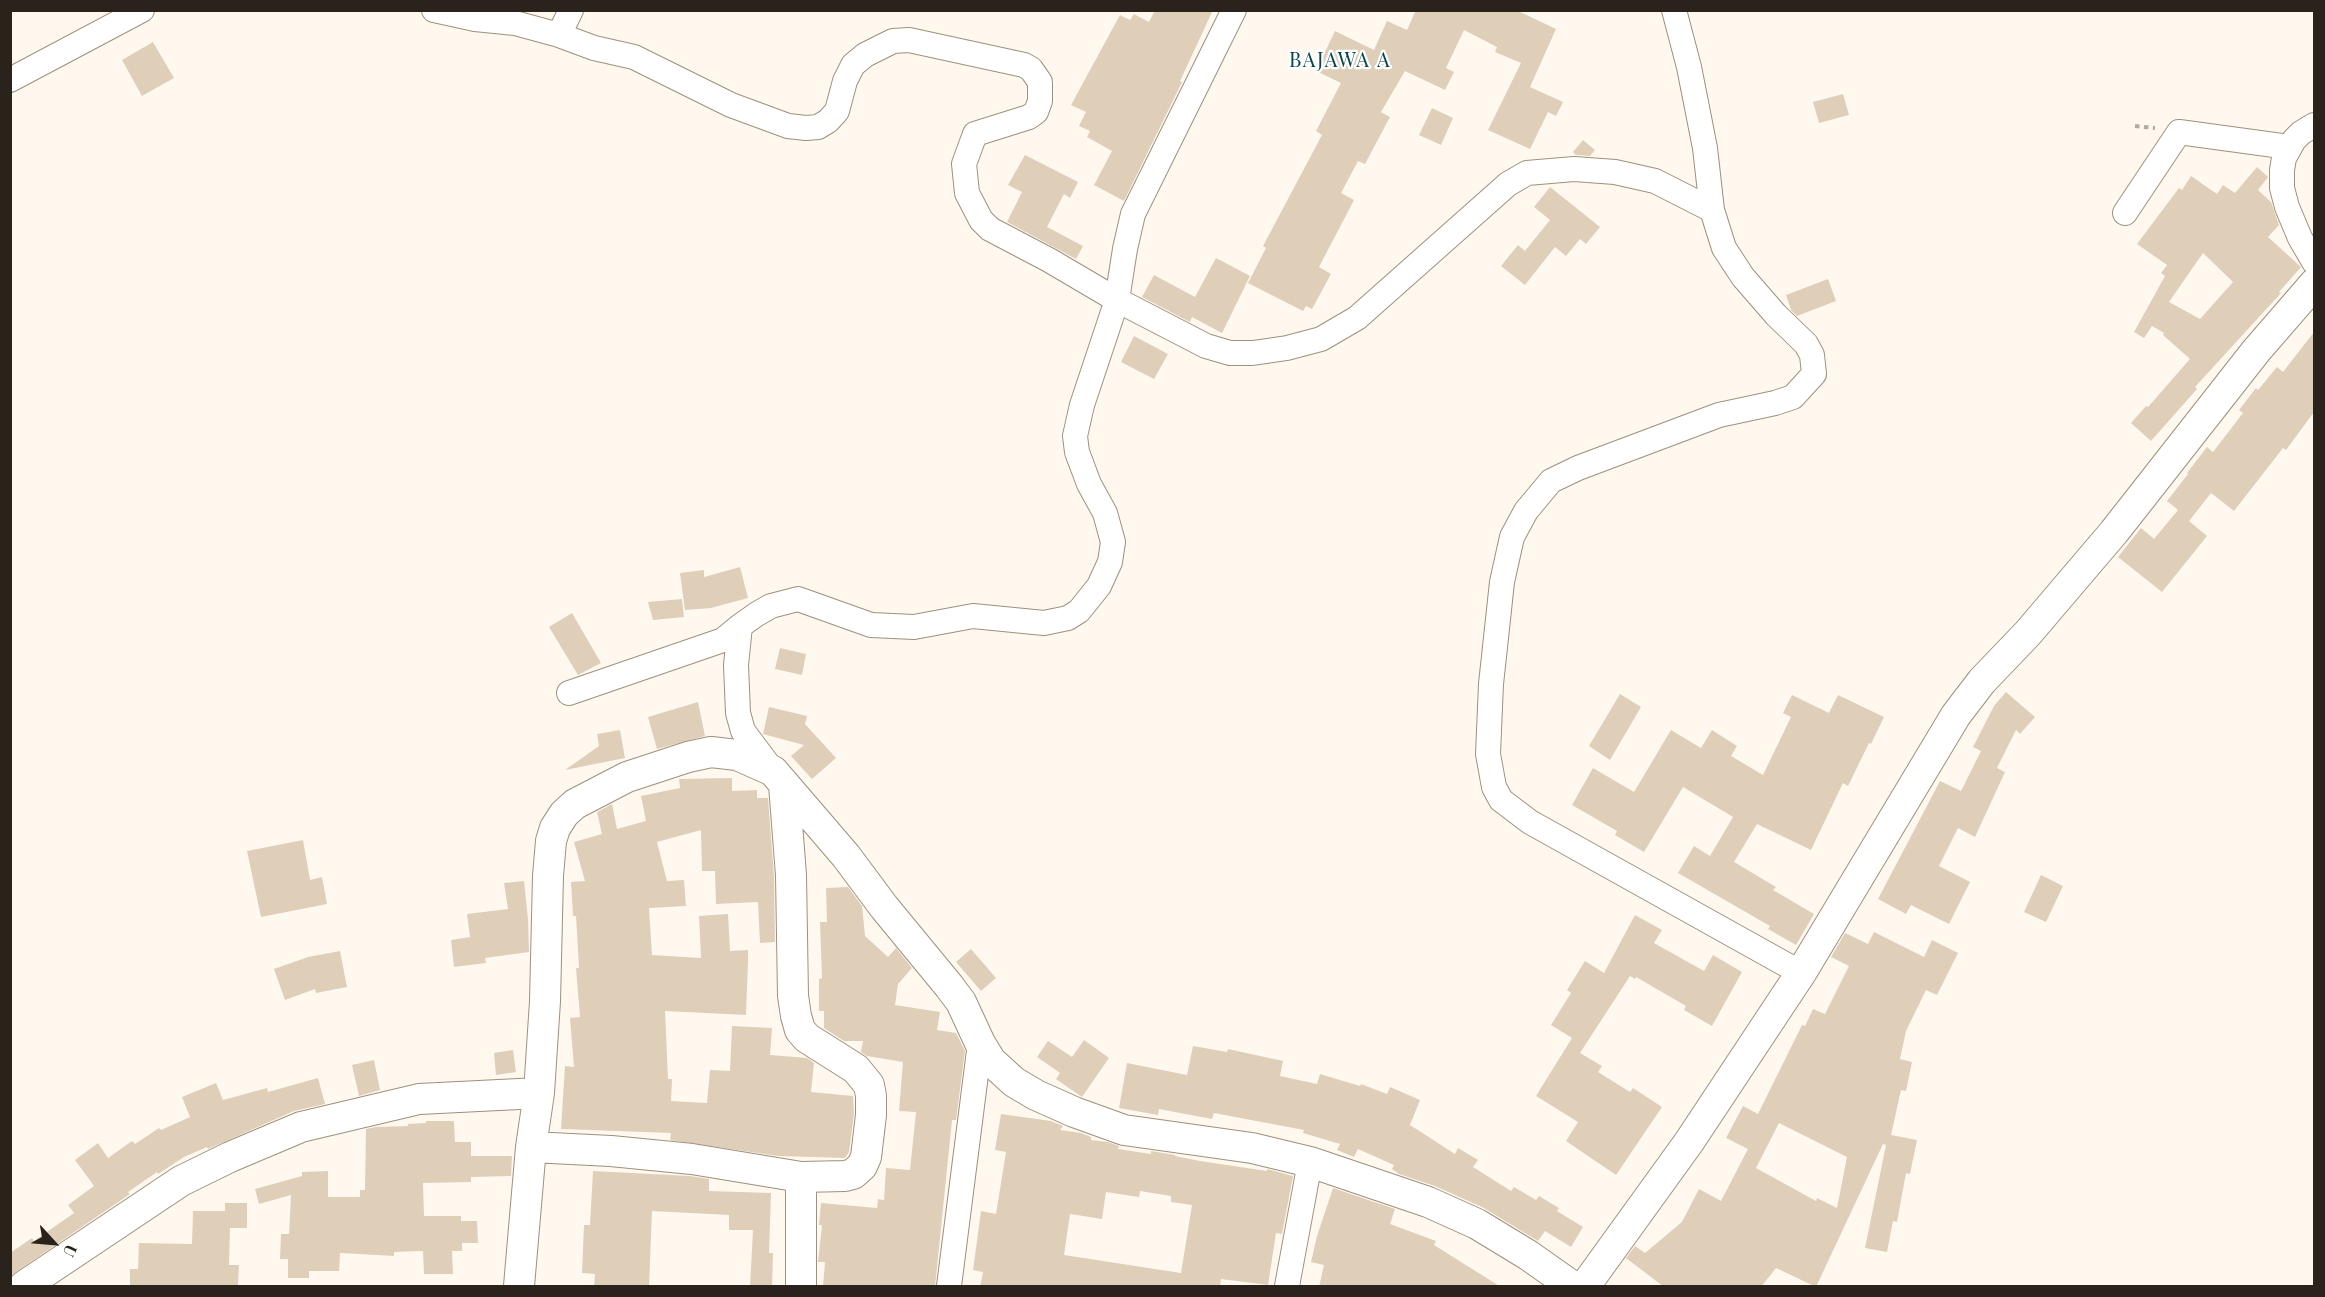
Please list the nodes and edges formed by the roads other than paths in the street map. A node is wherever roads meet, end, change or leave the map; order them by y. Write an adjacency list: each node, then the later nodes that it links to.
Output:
1 (142, 10): 7 (street)
2 (434, 10): 6 (street)
3 (571, 10): 6 (street)
4 (1234, 10): 14 (street)
5 (1674, 10): 10 (street)
6 (559, 35): 14 (street)
7 (10, 80)
8 (2314, 125): 9 (street)
9 (2289, 147): 11 (street); 12 (street)
10 (1712, 210): 14 (street); 18 (street)
11 (2125, 213)
12 (2314, 262)
13 (2314, 284): 18 (street)
14 (1117, 300): 15 (street)
15 (740, 626): 16 (street); 17 (street)
16 (569, 693)
17 (779, 778): 19 (street); 20 (street); 23 (street)
18 (1801, 973): 30 (street)
19 (980, 1043): 22 (street); 27 (street)
20 (539, 1093): 21 (street); 24 (street)
21 (531, 1147): 23 (street); 25 (street)
22 (1310, 1162): 28 (street); 29 (street)
23 (801, 1177): 26 (street)
24 (24, 1287)
25 (519, 1287)
26 (801, 1287)
27 (949, 1287)
28 (1287, 1287)
29 (1572, 1287)
30 (1585, 1287)

